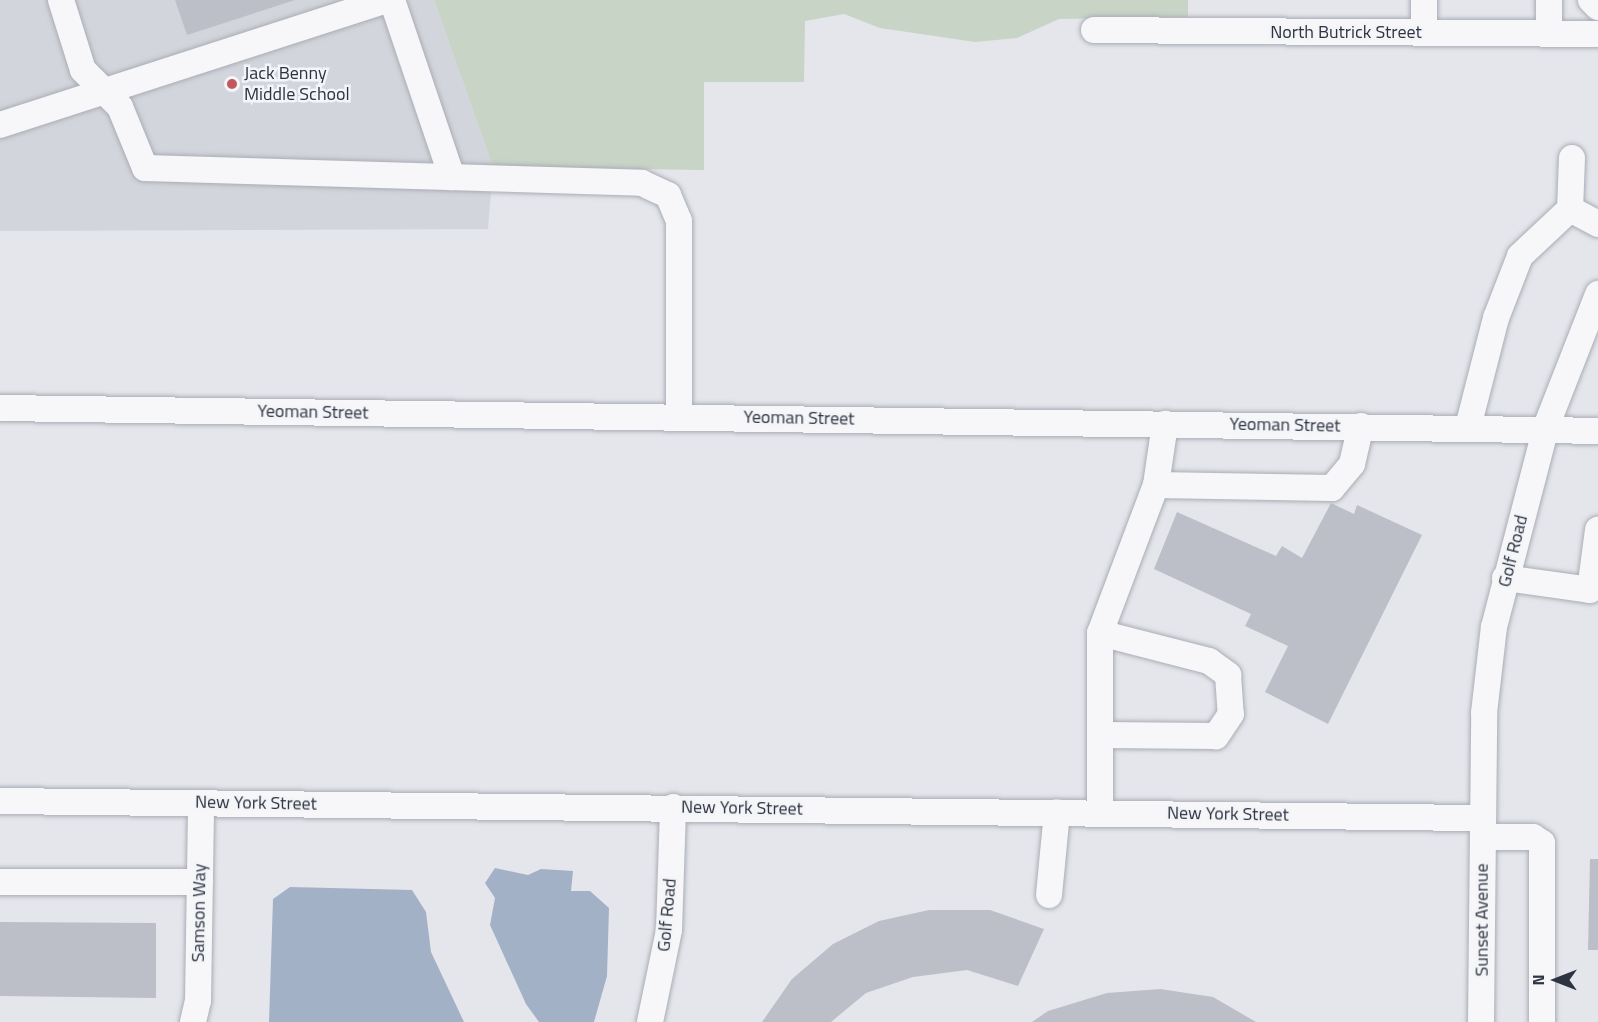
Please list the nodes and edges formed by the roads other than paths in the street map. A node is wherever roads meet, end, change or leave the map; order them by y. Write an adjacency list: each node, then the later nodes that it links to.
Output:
1 (61, 0): 13 (street)
2 (386, 0): 13 (street)
3 (392, 0): 16 (street)
4 (1424, 0): 10 (street)
5 (1549, 0): 11 (street)
6 (1591, 0): 8 (street)
7 (1597, 0): 8 (street)
8 (1598, 6)
9 (1094, 30): 10 (street, North Butrick Street)
10 (1424, 32): 11 (street, North Butrick Street)
11 (1549, 33): 12 (street, North Butrick Street)
12 (1598, 34)
13 (104, 91): 14 (street); 16 (street)
14 (0, 125)
15 (1572, 158): 17 (street)
16 (452, 177): 21 (street)
17 (1570, 209): 18 (street); 24 (street)
18 (1598, 224)
19 (1598, 294): 25 (street, Golf Road)
20 (0, 408): 21 (street, Yeoman Street)
21 (679, 416): 22 (street, Yeoman Street)
22 (1165, 424): 23 (street, Yeoman Street); 27 (street)
23 (1361, 426): 24 (street, Yeoman Street); 27 (street)
24 (1468, 427): 25 (street, Yeoman Street)
25 (1546, 427): 26 (street, Yeoman Street); 29 (street, Golf Road)
26 (1598, 431)
27 (1156, 485): 30 (street)
28 (1598, 530): 29 (street)
29 (1505, 578): 37 (street, Golf Road)
30 (1100, 633): 31 (street); 31 (street)
31 (1101, 735): 36 (street)
32 (0, 801): 33 (street, New York Street)
33 (201, 803): 34 (street, New York Street); 39 (street, Samson Way)
34 (673, 807): 35 (street, New York Street); 42 (street, Golf Road)
35 (1057, 812): 36 (street, New York Street); 40 (street)
36 (1101, 812): 37 (street, New York Street)
37 (1483, 828): 43 (street, Sunset Avenue); 44 (street, New York Street)
38 (0, 882): 39 (street)
39 (200, 882): 41 (street, Samson Way)
40 (1049, 895)
41 (193, 1022)
42 (650, 1022)
43 (1481, 1022)
44 (1542, 1022)

